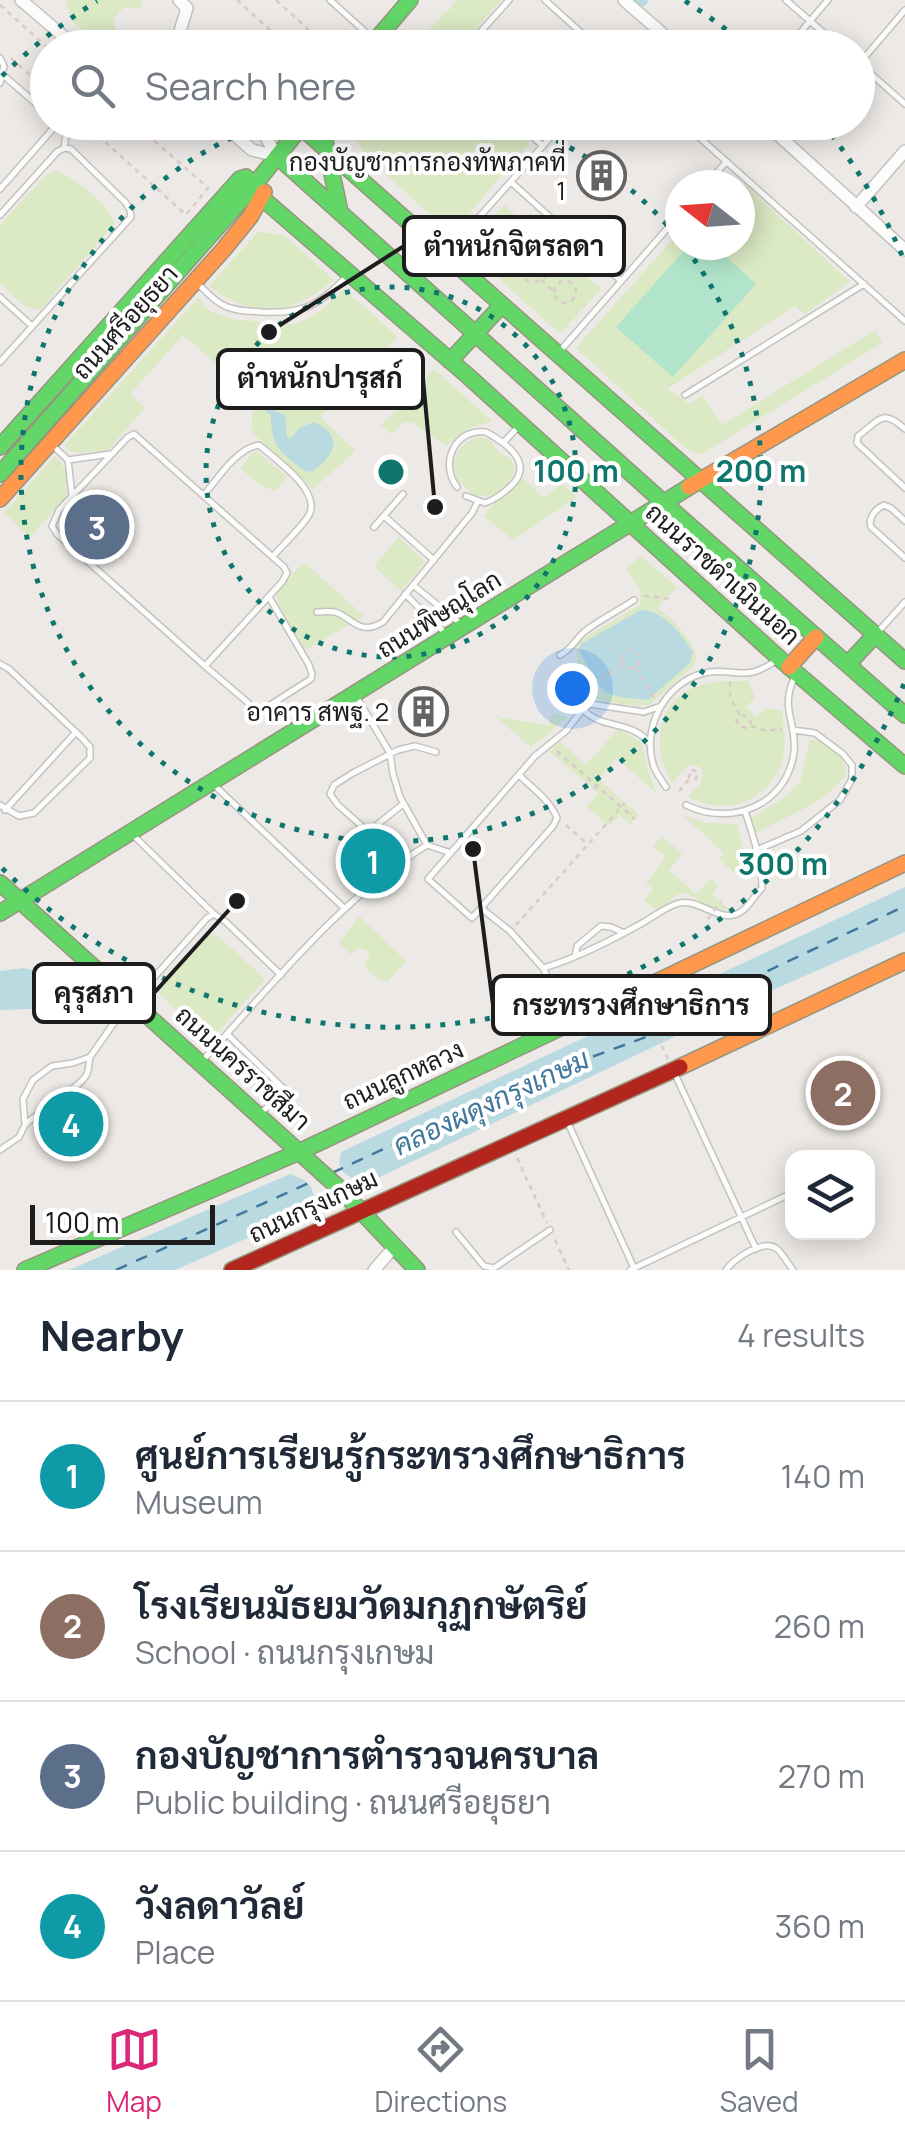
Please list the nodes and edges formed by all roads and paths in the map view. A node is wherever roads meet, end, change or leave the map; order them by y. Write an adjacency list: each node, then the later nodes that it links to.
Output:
1 (21, 0): 15 (street)
2 (179, 0): 16 (street)
3 (236, 0): 17 (path)
4 (276, 0): 18 (path)
5 (330, 0): 19 (lane)
6 (410, 0): 20 (main road)
7 (509, 0): 21 (lane)
8 (545, 0): 22 (lane)
9 (624, 0): 23 (street)
10 (786, 0): 14 (lane)
11 (828, 0): 14 (lane)
12 (0, 4): 26 (path)
13 (905, 10): 27 (lane)
14 (810, 21): 24 (lane); 25 (lane)
15 (56, 30)
16 (182, 30)
17 (270, 30)
18 (310, 30)
19 (359, 30)
20 (384, 30)
21 (482, 30)
22 (578, 30)
23 (658, 30)
24 (802, 30)
25 (820, 30)
26 (30, 32)
27 (875, 44)
28 (0, 58): 30 (lane)
29 (11, 58): 31 (path)
30 (3, 75): 33 (lane); 34 (lane)
31 (30, 75)
32 (875, 78): 35 (lane)
33 (0, 83)
34 (30, 98)
35 (905, 104)
36 (43, 140): 59 (lane)
37 (65, 140): 51 (lane)
38 (103, 140): 39 (path)
39 (153, 140)
40 (241, 140): 55 (street)
41 (266, 140): 55 (street)
42 (291, 140): 55 (main road, ถนนศรีอยุธยา)
43 (318, 140): 52 (main road)
44 (327, 140): 52 (main road)
45 (334, 140): 56 (main road)
46 (536, 140): 50 (lane)
47 (548, 140): 50 (lane)
48 (702, 140): 54 (lane)
49 (784, 140): 61 (street)
50 (543, 146): 58 (lane)
51 (64, 148): 64 (lane); 86 (lane)
52 (327, 149): 56 (main road); 63 (main road)
53 (905, 151): 61 (street)
54 (726, 162): 57 (lane); 81 (lane)
55 (273, 163): 60 (main road); 60 (main road, ถนนศรีอยุธยา); 63 (main road, ถนนราชดำเนินนอก)
56 (343, 163): 72 (main road)
57 (719, 170)
58 (511, 182): 62 (lane); 72 (lane)
59 (0, 189)
60 (251, 189): 65 (main road, ถนนศรีอยุธยา); 66 (main road, ถนนราชดำเนินนอก); 69 (main road, ถนนศรีอยุธยา)
61 (856, 206): 71 (street)
62 (538, 207): 68 (path); 80 (lane)
63 (340, 212): 87 (main road, ถนนราชดำเนินนอก)
64 (0, 215)
65 (248, 220): 66 (main road); 79 (main road, ถนนศรีอยุธยา)
66 (293, 226): 77 (main road, ถนนราชดำเนินนอก)
67 (665, 231): 80 (lane)
68 (517, 232): 70 (path); 73 (path)
69 (193, 244): 76 (main road, ถนนศรีอยุธยา); 92 (main road, ถนนศรีอยุธยา)
70 (519, 248): 73 (path); 74 (path)
71 (905, 250)
72 (446, 254): 84 (main road)
73 (513, 255): 75 (path)
74 (528, 256): 75 (path); 78 (path)
75 (522, 262): 78 (path)
76 (181, 269): 79 (main road); 93 (main road, ถนนศรีอยุธยา)
77 (348, 275): 79 (lane); 91 (main road, ถนนราชดำเนินนอก)
78 (541, 280): 82 (path)
79 (195, 281): 98 (main road, ถนนศรีอยุธยา)
80 (621, 281): 88 (lane)
81 (864, 284): 85 (lane); 94 (lane)
82 (554, 292): 82 (path)
83 (0, 297): 86 (lane)
84 (502, 306): 87 (main road); 88 (main road)
85 (905, 321)
86 (32, 326): 90 (lane)
87 (476, 334): 91 (main road); 113 (main road, ถนนราชดำเนินนอก)
88 (557, 354): 104 (main road)
89 (905, 360): 104 (main road, ถนนพิษณุโลก)
90 (0, 362)
91 (450, 362): 95 (main road, ถนนราชดำเนินนอก)
92 (72, 365): 93 (main road); 97 (main road, ถนนศรีอยุธยา)
93 (86, 377): 98 (main road, ถนนศรีอยุธยา)
94 (685, 396)
95 (520, 424): 99 (lane); 116 (main road, ถนนราชดำเนินนอก)
96 (905, 428): 106 (lane)
97 (16, 429): 98 (main road); 100 (main road, ถนนศรีอยุธยา)
98 (44, 437): 102 (lane); 103 (main road, ถนนศรีอยุธยา); 111 (main road, ถนนศรีอยุธยา)
99 (502, 443): 105 (lane); 112 (lane)
100 (0, 447)
101 (112, 454): 102 (lane); 108 (lane); 109 (lane)
102 (68, 460): 109 (lane)
103 (0, 474)
104 (700, 480): 113 (main road, ถนนพิษณุโลก); 129 (main road)
105 (457, 487)
106 (905, 488)
107 (404, 494): 114 (lane)
108 (204, 495): 118 (lane); 118 (lane)
109 (72, 496): 137 (lane)
110 (466, 496): 112 (lane)
111 (0, 499)
112 (478, 501): 120 (lane)
113 (664, 504): 116 (main road, ถนนพิษณุโลก); 131 (main road, ถนนราชดำเนินนอก)
114 (384, 516): 117 (lane); 120 (lane)
115 (905, 521): 119 (lane)
116 (631, 525): 128 (main road, ถนนพิษณุโลก); 138 (main road, ถนนราชดำเนินนอก)
117 (374, 528)
118 (272, 556): 123 (lane)
119 (905, 558)
120 (434, 560): 121 (lane)
121 (412, 586): 122 (lane); 128 (lane)
122 (406, 594): 127 (lane); 130 (lane)
123 (268, 597): 137 (lane); 137 (lane)
124 (672, 599): 125 (path)
125 (634, 600): 132 (lane)
126 (905, 602): 129 (lane)
127 (317, 612)
128 (465, 627): 130 (main road, ถนนพิษณุโลก)
129 (875, 635): 133 (main road); 135 (main road)
130 (450, 637): 142 (main road, ถนนพิษณุโลก)
131 (816, 637): 135 (main road, ถนนราชดำเนินนอก); 138 (main road)
132 (560, 655)
133 (905, 661)
134 (0, 664): 150 (lane)
135 (848, 664): 147 (main road, ถนนราชดำเนินนอก)
136 (622, 665): 139 (path); 139 (path); 141 (path)
137 (205, 666)
138 (788, 666): 144 (lane); 149 (lane); 155 (main road, ถนนราชดำเนินนอก)
139 (635, 668): 143 (path)
140 (730, 679): 146 (path)
141 (583, 690)
142 (355, 694): 154 (lane); 159 (main road, ถนนพิษณุโลก)
143 (654, 697)
144 (661, 706): 145 (lane); 152 (lane)
145 (583, 708): 151 (lane); 152 (lane)
146 (738, 714): 148 (path); 148 (path)
147 (905, 715)
148 (749, 725): 149 (path)
149 (789, 729): 167 (lane); 173 (lane)
150 (76, 732): 166 (lane); 166 (lane)
151 (550, 744): 156 (lane); 164 (path)
152 (650, 745): 160 (lane)
153 (436, 752): 154 (lane)
154 (390, 754): 163 (lane); 163 (lane)
155 (905, 766)
156 (519, 775): 168 (lane); 174 (lane)
157 (690, 778): 162 (path)
158 (601, 781): 161 (path, bridge)
159 (212, 782): 170 (main road, ถนนพิษณุโลก); 180 (lane)
160 (666, 788)
161 (594, 789)
162 (679, 791)
163 (403, 804): 172 (lane)
164 (623, 805): 169 (path); 171 (path)
165 (686, 805): 167 (lane)
166 (2, 807)
167 (744, 811): 173 (lane)
168 (557, 818): 171 (path); 179 (lane)
169 (635, 819)
170 (132, 833): 177 (main road, ถนนพิษณุโลก); 182 (lane)
171 (588, 844): 184 (path)
172 (427, 846): 174 (lane); 180 (lane)
173 (757, 850): 185 (lane)
174 (451, 852): 179 (lane)
175 (905, 864): 191 (main road, ถนนลูกหลวง)
176 (0, 883): 177 (main road, ถนนนครราชสีมา)
177 (20, 901): 181 (main road, ถนนพิษณุโลก); 190 (main road, ถนนนครราชสีมา)
178 (720, 902): 183 (path, bridge)
179 (481, 908): 184 (lane)
180 (345, 910): 189 (lane)
181 (0, 913)
182 (214, 914): 189 (lane); 190 (lane)
183 (708, 919)
184 (510, 932): 188 (lane)
185 (624, 932): 186 (lane); 186 (lane)
186 (575, 956): 188 (lane)
187 (905, 961): 196 (main road, ถนนกรุงเกษม)
188 (543, 968): 191 (lane)
189 (281, 974): 193 (lane)
190 (132, 1002): 194 (lane); 195 (main road, ถนนนครราชสีมา)
191 (571, 1022): 202 (main road, ถนนลูกหลวง)
192 (682, 1029): 196 (path)
193 (227, 1034): 195 (lane); 197 (lane)
194 (90, 1057): 199 (lane); 199 (lane)
195 (200, 1063): 197 (main road, ถนนนครราชสีมา)
196 (673, 1070): 198 (main road, ถนนกรุงเกษม); 205 (lane)
197 (258, 1116): 202 (main road, ถนนนครราชสีมา)
198 (566, 1120): 200 (main road, ถนนกรุงเกษม); 211 (lane)
199 (25, 1125): 201 (lane)
200 (511, 1146): 204 (main road, ถนนกรุงเกษม); 206 (path)
201 (0, 1150)
202 (305, 1157): 204 (main road, ถนนนครราชสีมา); 212 (main road, ถนนลูกหลวง)
203 (785, 1196): 205 (lane)
204 (357, 1205): 208 (main road, ถนนนครราชสีมา); 210 (main road, ถนนกรุงเกษม)
205 (741, 1218): 209 (lane); 211 (lane)
206 (550, 1230): 207 (lane); 215 (path)
207 (456, 1232)
208 (395, 1246): 213 (street); 214 (main road, ถนนนครราชสีมา)
209 (756, 1249): 216 (lane); 217 (lane)
210 (237, 1269)
211 (632, 1269)
212 (26, 1270)
213 (374, 1270)
214 (418, 1270)
215 (569, 1270)
216 (726, 1270)
217 (793, 1270)

